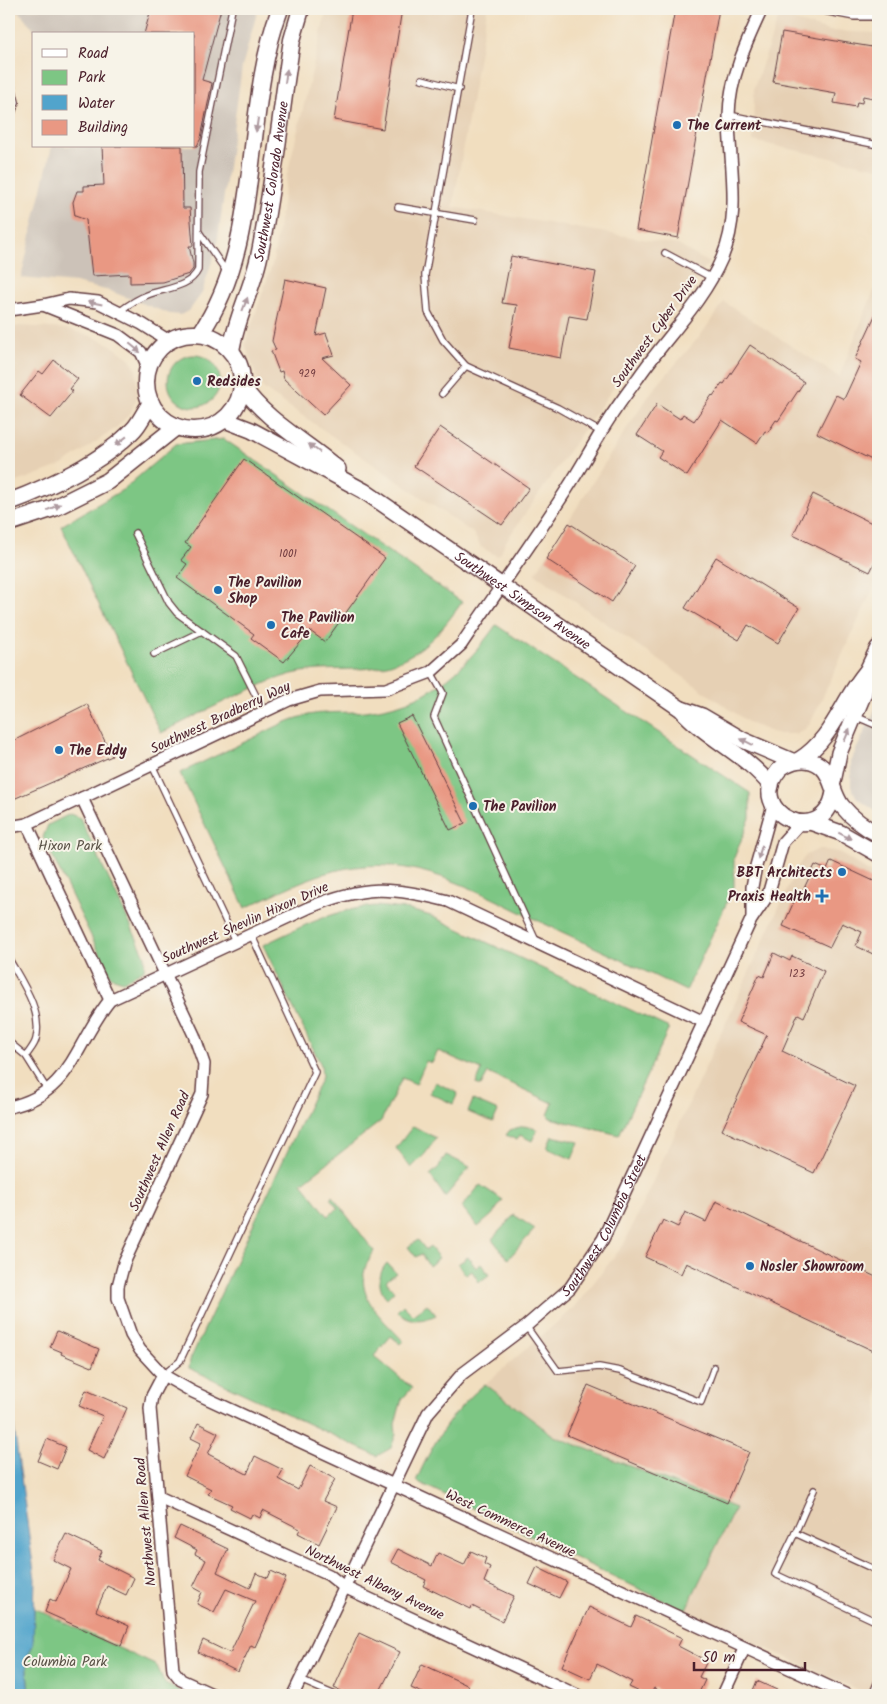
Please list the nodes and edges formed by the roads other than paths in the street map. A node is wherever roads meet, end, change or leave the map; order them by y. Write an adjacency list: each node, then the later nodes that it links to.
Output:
1 (232, 9): 17 (lane)
2 (280, 9): 19 (main road, Southwest Colorado Avenue, one-way to 19)
3 (301, 9): 26 (main road, Southwest Colorado Avenue, one-way to 3)
4 (472, 9): 10 (lane)
5 (762, 9): 11 (street, Southwest Cyber Drive)
6 (828, 9): 7 (street)
7 (878, 14)
8 (9, 75): 12 (lane)
9 (422, 79): 10 (lane)
10 (459, 89): 15 (lane)
11 (729, 115): 13 (lane); 20 (street, Southwest Cyber Drive)
12 (9, 121)
13 (878, 145)
14 (398, 207): 15 (lane)
15 (436, 214): 16 (lane); 27 (lane)
16 (475, 220)
17 (199, 232): 19 (lane); 23 (lane)
18 (665, 253): 20 (lane)
19 (230, 276): 24 (main road, Southwest Colorado Avenue)
20 (712, 278): 34 (street, Southwest Cyber Drive)
21 (43, 305): 22 (street); 23 (street, one-way to 21); 28 (street, one-way to 28)
22 (9, 310)
23 (119, 312): 25 (street)
24 (200, 334): 25 (main road); 26 (main road)
25 (169, 341): 28 (main road)
26 (231, 351): 29 (main road)
27 (466, 366): 30 (lane); 34 (lane)
28 (148, 367): 31 (main road)
29 (243, 387): 32 (main road); 35 (street, Southwest Simpson Avenue, one-way to 29)
30 (442, 394)
31 (151, 403): 33 (main road); 36 (main road, one-way to 36)
32 (225, 420): 33 (main road); 35 (street, Southwest Simpson Avenue)
33 (176, 427): 37 (main road, one-way to 33)
34 (600, 432): 39 (street, Southwest Cyber Drive)
35 (364, 492): 39 (street, Southwest Simpson Avenue)
36 (9, 502)
37 (9, 523)
38 (135, 532): 40 (lane)
39 (500, 586): 44 (street, Southwest Bradberry Way); 45 (street, Southwest Simpson Avenue)
40 (202, 631): 42 (lane); 46 (lane)
41 (878, 648): 43 (street)
42 (154, 654)
43 (867, 671): 47 (street); 49 (street)
44 (431, 672): 46 (street, Southwest Bradberry Way); 63 (lane)
45 (681, 709): 49 (street, Southwest Simpson Avenue, one-way to 45); 51 (street, Southwest Simpson Avenue)
46 (264, 712): 50 (street, Southwest Bradberry Way)
47 (855, 716): 48 (lane); 52 (street, one-way to 47)
48 (878, 726)
49 (796, 761): 51 (street); 52 (street)
50 (152, 765): 53 (street, Southwest Bradberry Way); 62 (lane)
51 (771, 786): 54 (street)
52 (833, 787): 55 (street); 58 (street)
53 (82, 798): 56 (street, Southwest Bradberry Way); 65 (street, Southwest Allen Road)
54 (772, 805): 55 (street); 60 (street, Southwest Columbia Street, one-way to 60)
55 (805, 822): 59 (street, one-way to 59); 60 (street, Southwest Columbia Street)
56 (27, 824): 57 (street, Southwest Bradberry Way); 66 (street)
57 (9, 827)
58 (878, 834)
59 (878, 854)
60 (752, 920): 67 (street, Southwest Columbia Street)
61 (250, 934): 62 (street, Southwest Shevlin Hixon Drive); 63 (street, Southwest Shevlin Hixon Drive); 74 (lane)
62 (235, 942): 65 (street, Southwest Shevlin Hixon Drive)
63 (537, 943): 67 (street, Southwest Shevlin Hixon Drive)
64 (9, 959): 69 (lane)
65 (165, 974): 66 (street, Southwest Shevlin Hixon Drive); 74 (street, Southwest Allen Road)
66 (110, 1000): 70 (street, Southwest Shevlin Hixon Drive)
67 (704, 1022): 72 (street, Southwest Columbia Street)
68 (9, 1042): 69 (lane)
69 (26, 1056): 70 (lane)
70 (48, 1091): 71 (street, Southwest Shevlin Hixon Drive)
71 (9, 1107)
72 (526, 1326): 73 (lane); 75 (street, Southwest Columbia Street)
73 (714, 1367)
74 (163, 1375): 75 (street, West Commerce Avenue); 77 (street, Northwest Allen Road)
75 (394, 1484): 80 (street, Southwest Columbia Street); 82 (street, West Commerce Avenue)
76 (814, 1490): 78 (lane)
77 (159, 1497): 80 (street, Northwest Albany Avenue); 85 (street, Northwest Allen Road)
78 (795, 1533): 79 (lane); 81 (lane)
79 (878, 1571)
80 (344, 1587): 83 (street, Southwest Columbia Street); 88 (street, Northwest Albany Avenue)
81 (873, 1620)
82 (744, 1649): 89 (street); 90 (street, West Commerce Avenue)
83 (300, 1680): 86 (street, Southwest Columbia Street); 87 (lane)
84 (878, 1681): 91 (lane)
85 (214, 1695)
86 (293, 1695)
87 (335, 1695)
88 (577, 1695)
89 (723, 1695)
90 (847, 1695)
91 (872, 1695)

